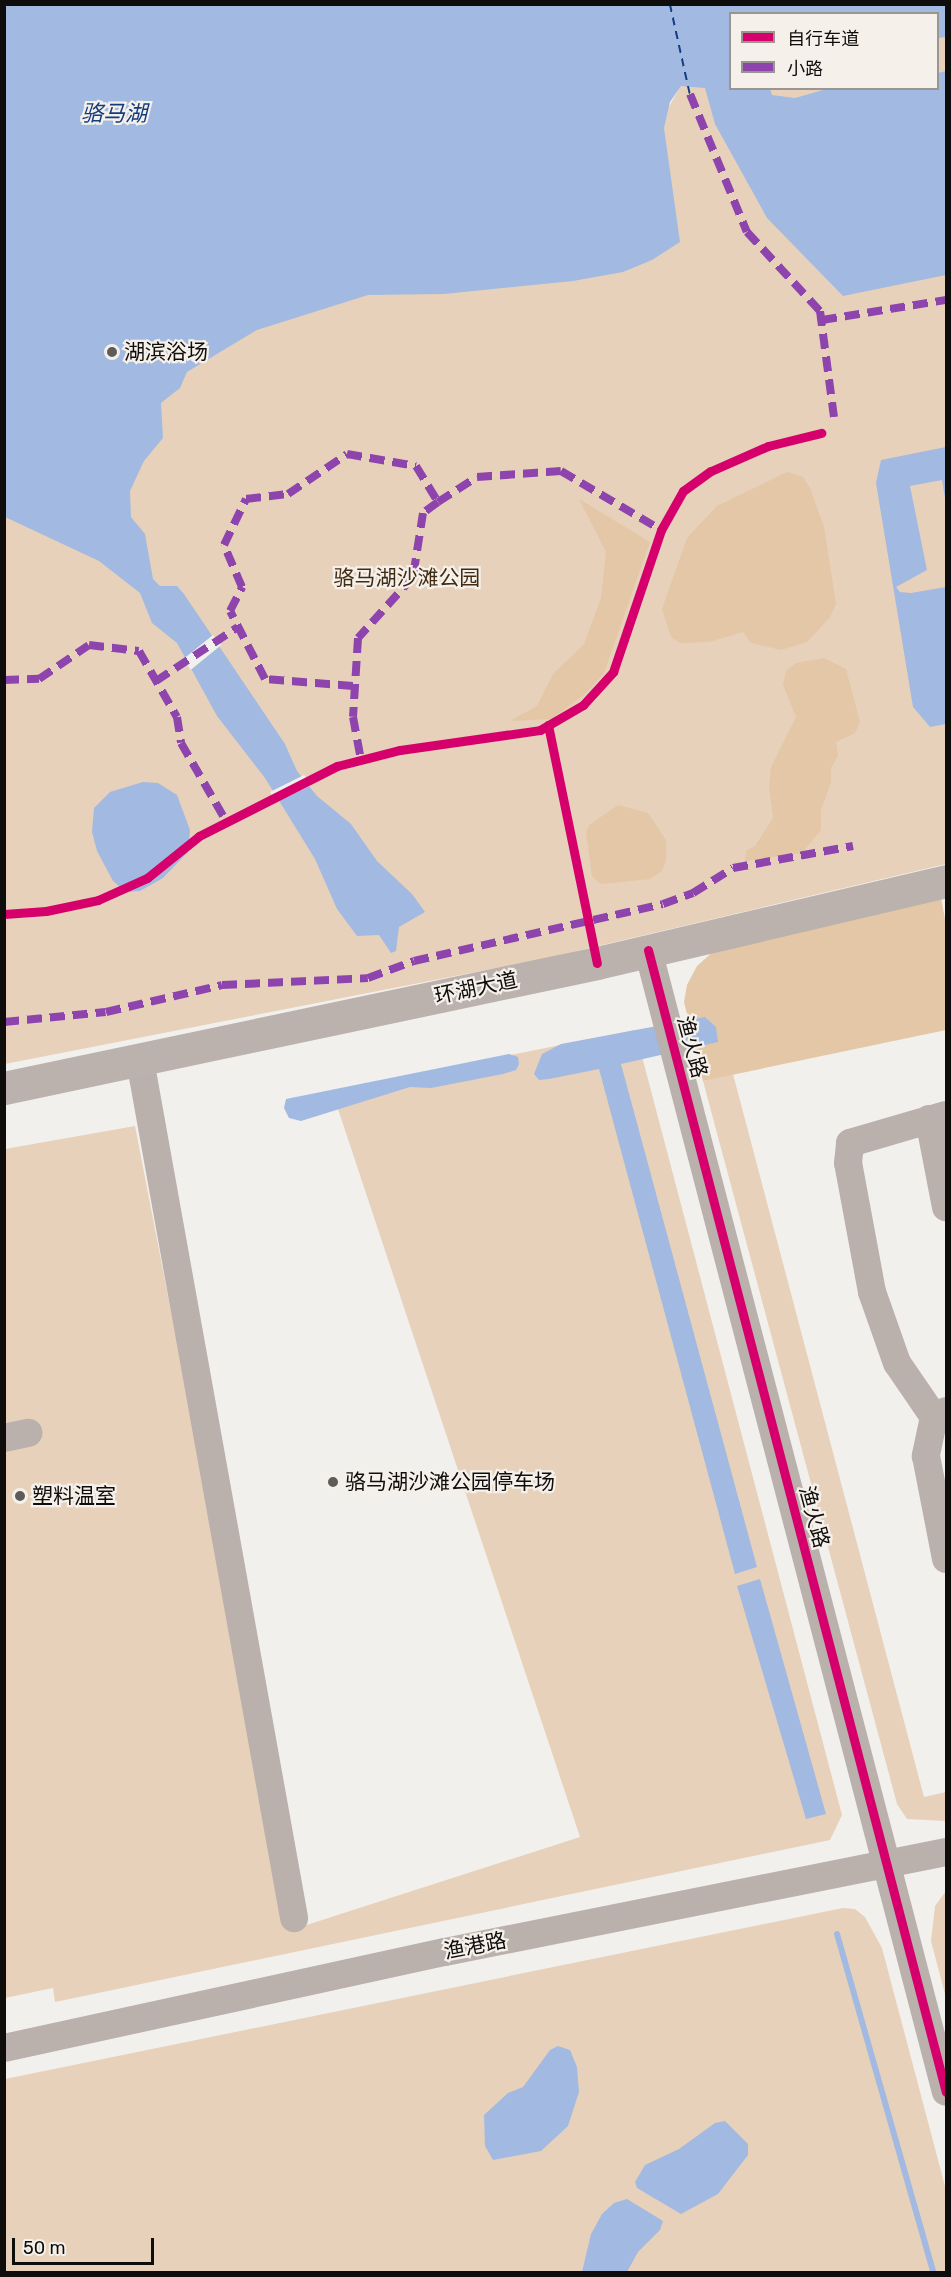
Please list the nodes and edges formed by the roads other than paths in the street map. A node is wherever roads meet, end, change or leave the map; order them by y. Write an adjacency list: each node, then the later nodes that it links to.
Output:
1 (946, 880): 2 (main road, 环湖大道)
2 (648, 951): 3 (main road, 环湖大道); 10 (street, 渔火路)
3 (140, 1060): 4 (main road, 环湖大道); 11 (street)
4 (4, 1088)
5 (938, 1117): 6 (street); 7 (street)
6 (946, 1207)
7 (940, 1414): 8 (street)
8 (946, 1558)
9 (946, 1852): 10 (street, 渔港路)
10 (885, 1865): 12 (street, 渔港路); 13 (street, 渔火路)
11 (294, 1918)
12 (4, 2048)
13 (946, 2092)

